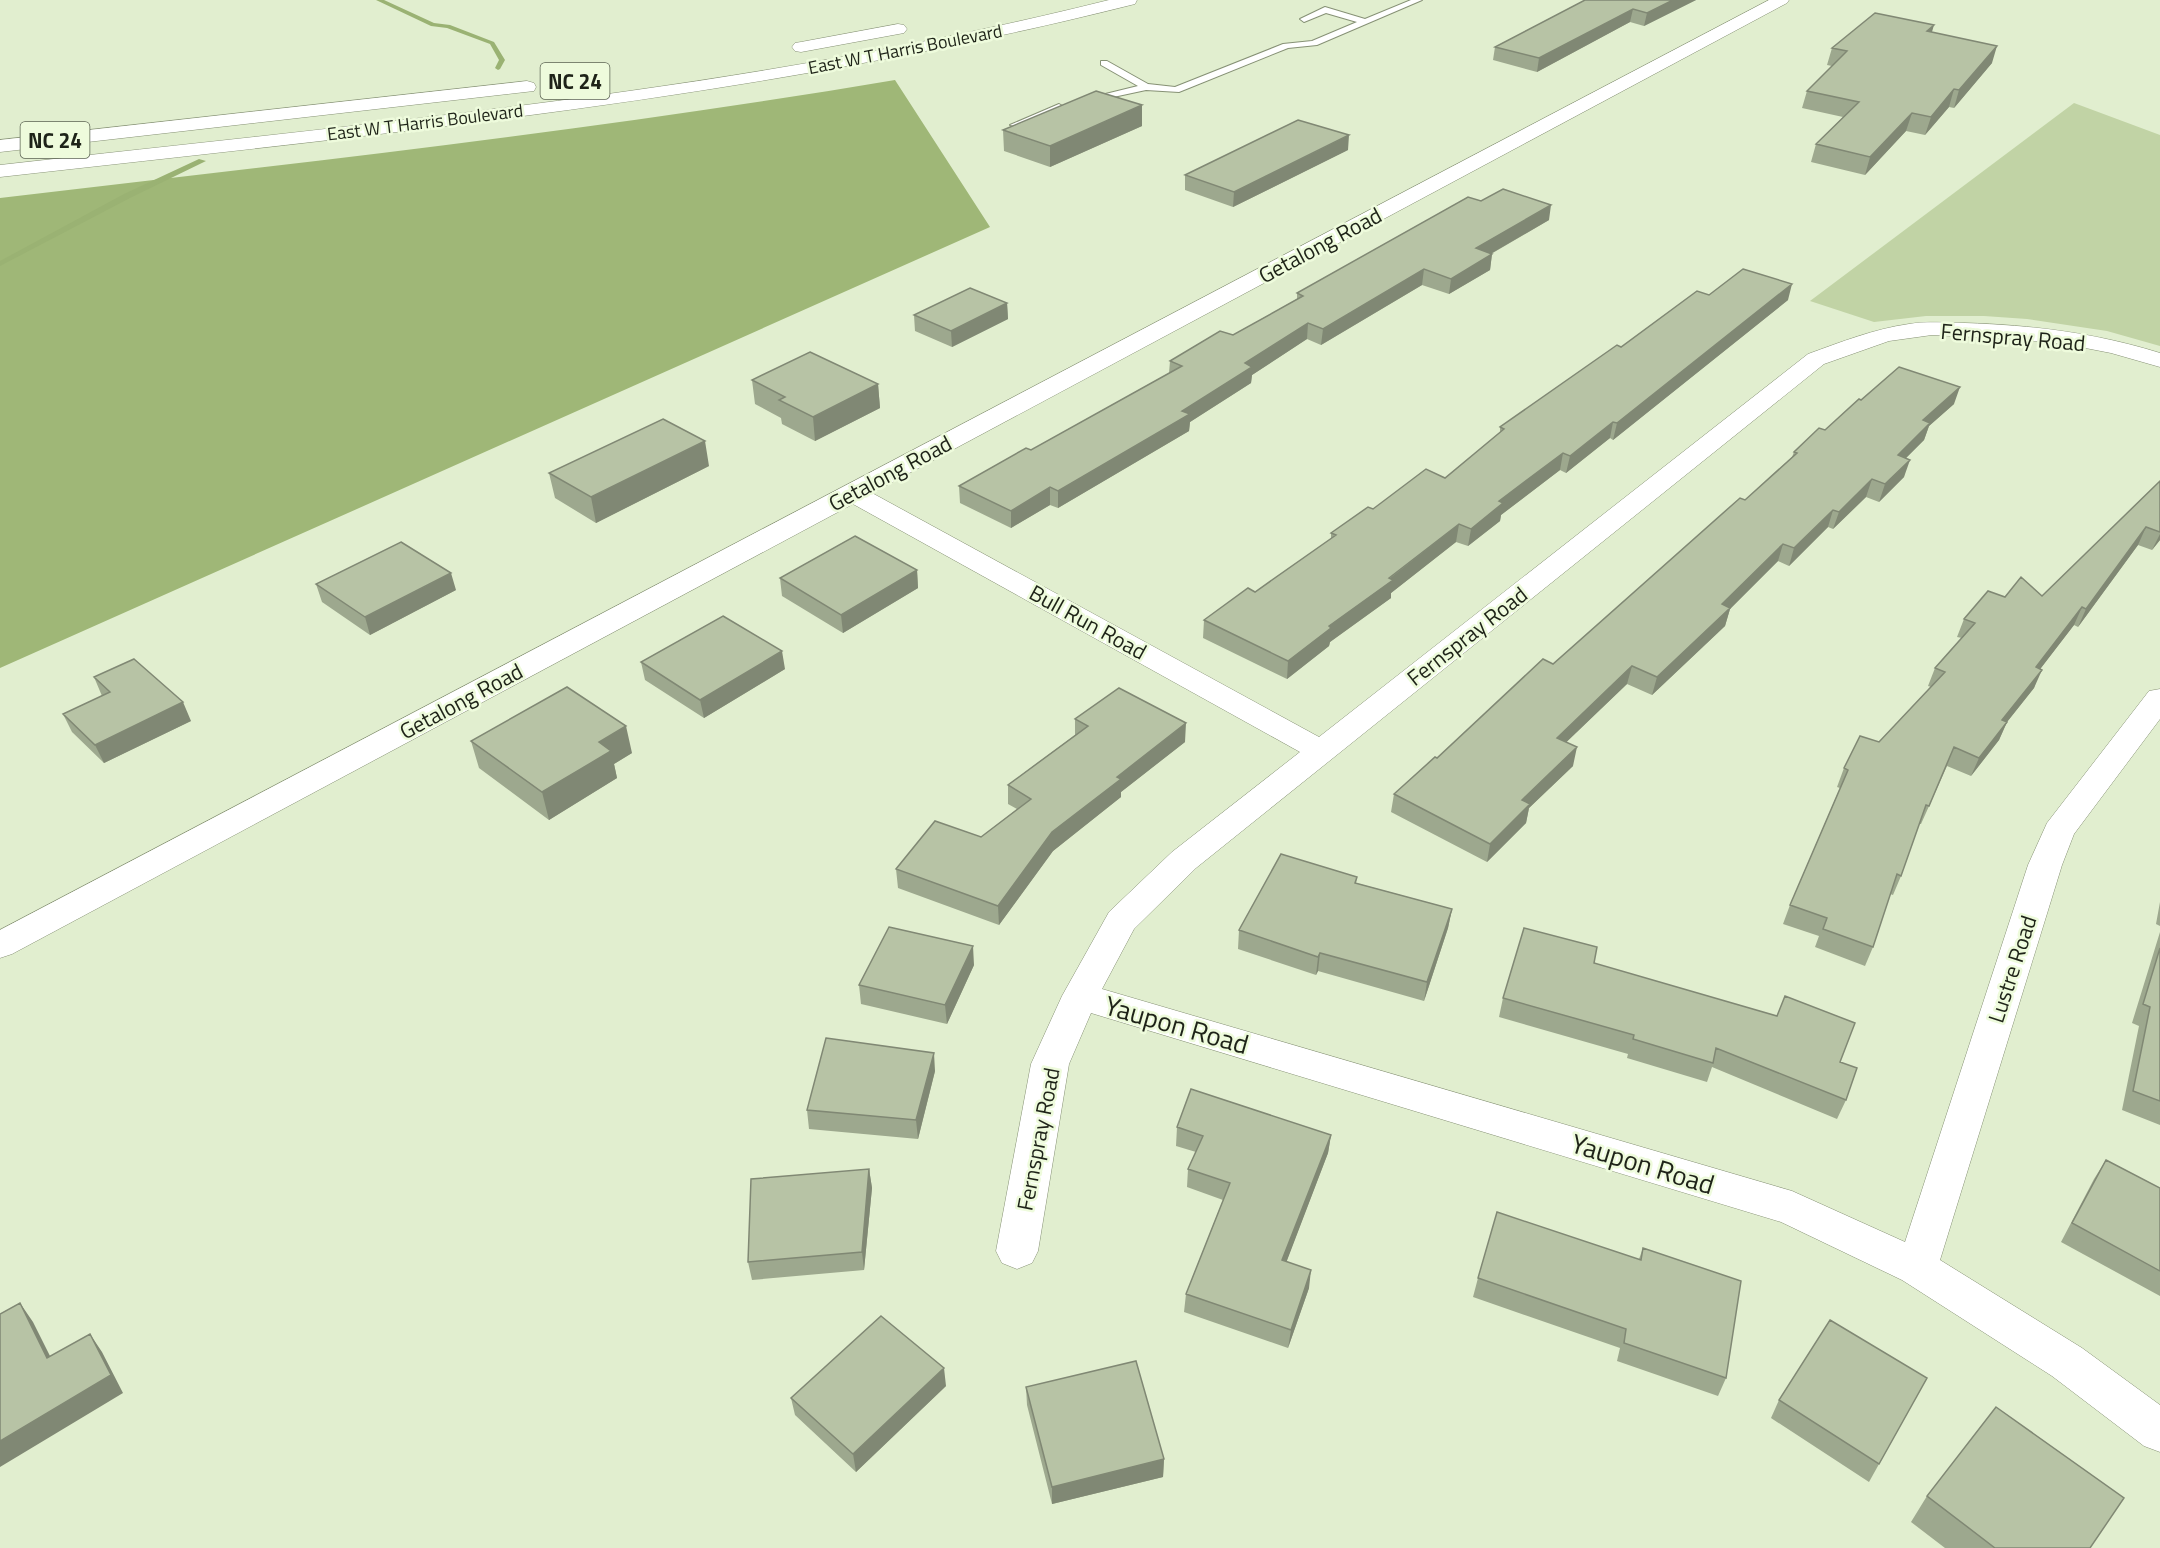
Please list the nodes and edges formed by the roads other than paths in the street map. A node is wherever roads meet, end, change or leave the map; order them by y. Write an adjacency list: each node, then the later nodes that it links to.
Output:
1 (1102, 0): 8 (main road)
2 (1129, 0): 8 (main road, East W T Harris Boulevard / NC 24)
3 (1418, 0): 6 (lane)
4 (1780, 0): 21 (street, Getalong Road)
5 (1304, 19): 6 (lane)
6 (1366, 22): 12 (lane)
7 (918, 25): 9 (main road, East W T Harris Boulevard)
8 (993, 33): 19 (main road, East W T Harris Boulevard / NC 24)
9 (787, 49)
10 (1104, 63): 12 (lane)
11 (546, 85): 13 (main road, East W T Harris Boulevard / NC 24)
12 (1146, 87): 14 (lane)
13 (478, 92): 17 (main road, East W T Harris Boulevard / NC 24); 18 (main road)
14 (1079, 101)
15 (1068, 104): 16 (lane)
16 (1015, 124)
17 (0, 146)
18 (0, 158)
19 (0, 171)
20 (2160, 360): 23 (street, Fernspray Road)
21 (853, 493): 23 (street, Bull Run Road); 24 (street, Getalong Road)
22 (2160, 698): 27 (street, Lustre Road)
23 (1322, 751): 25 (street, Fernspray Road)
24 (0, 945)
25 (1080, 996): 26 (street, Fernspray Road); 27 (street, Yaupon Road)
26 (1017, 1251)
27 (1917, 1267): 28 (street, Yaupon Road)
28 (2160, 1431)

